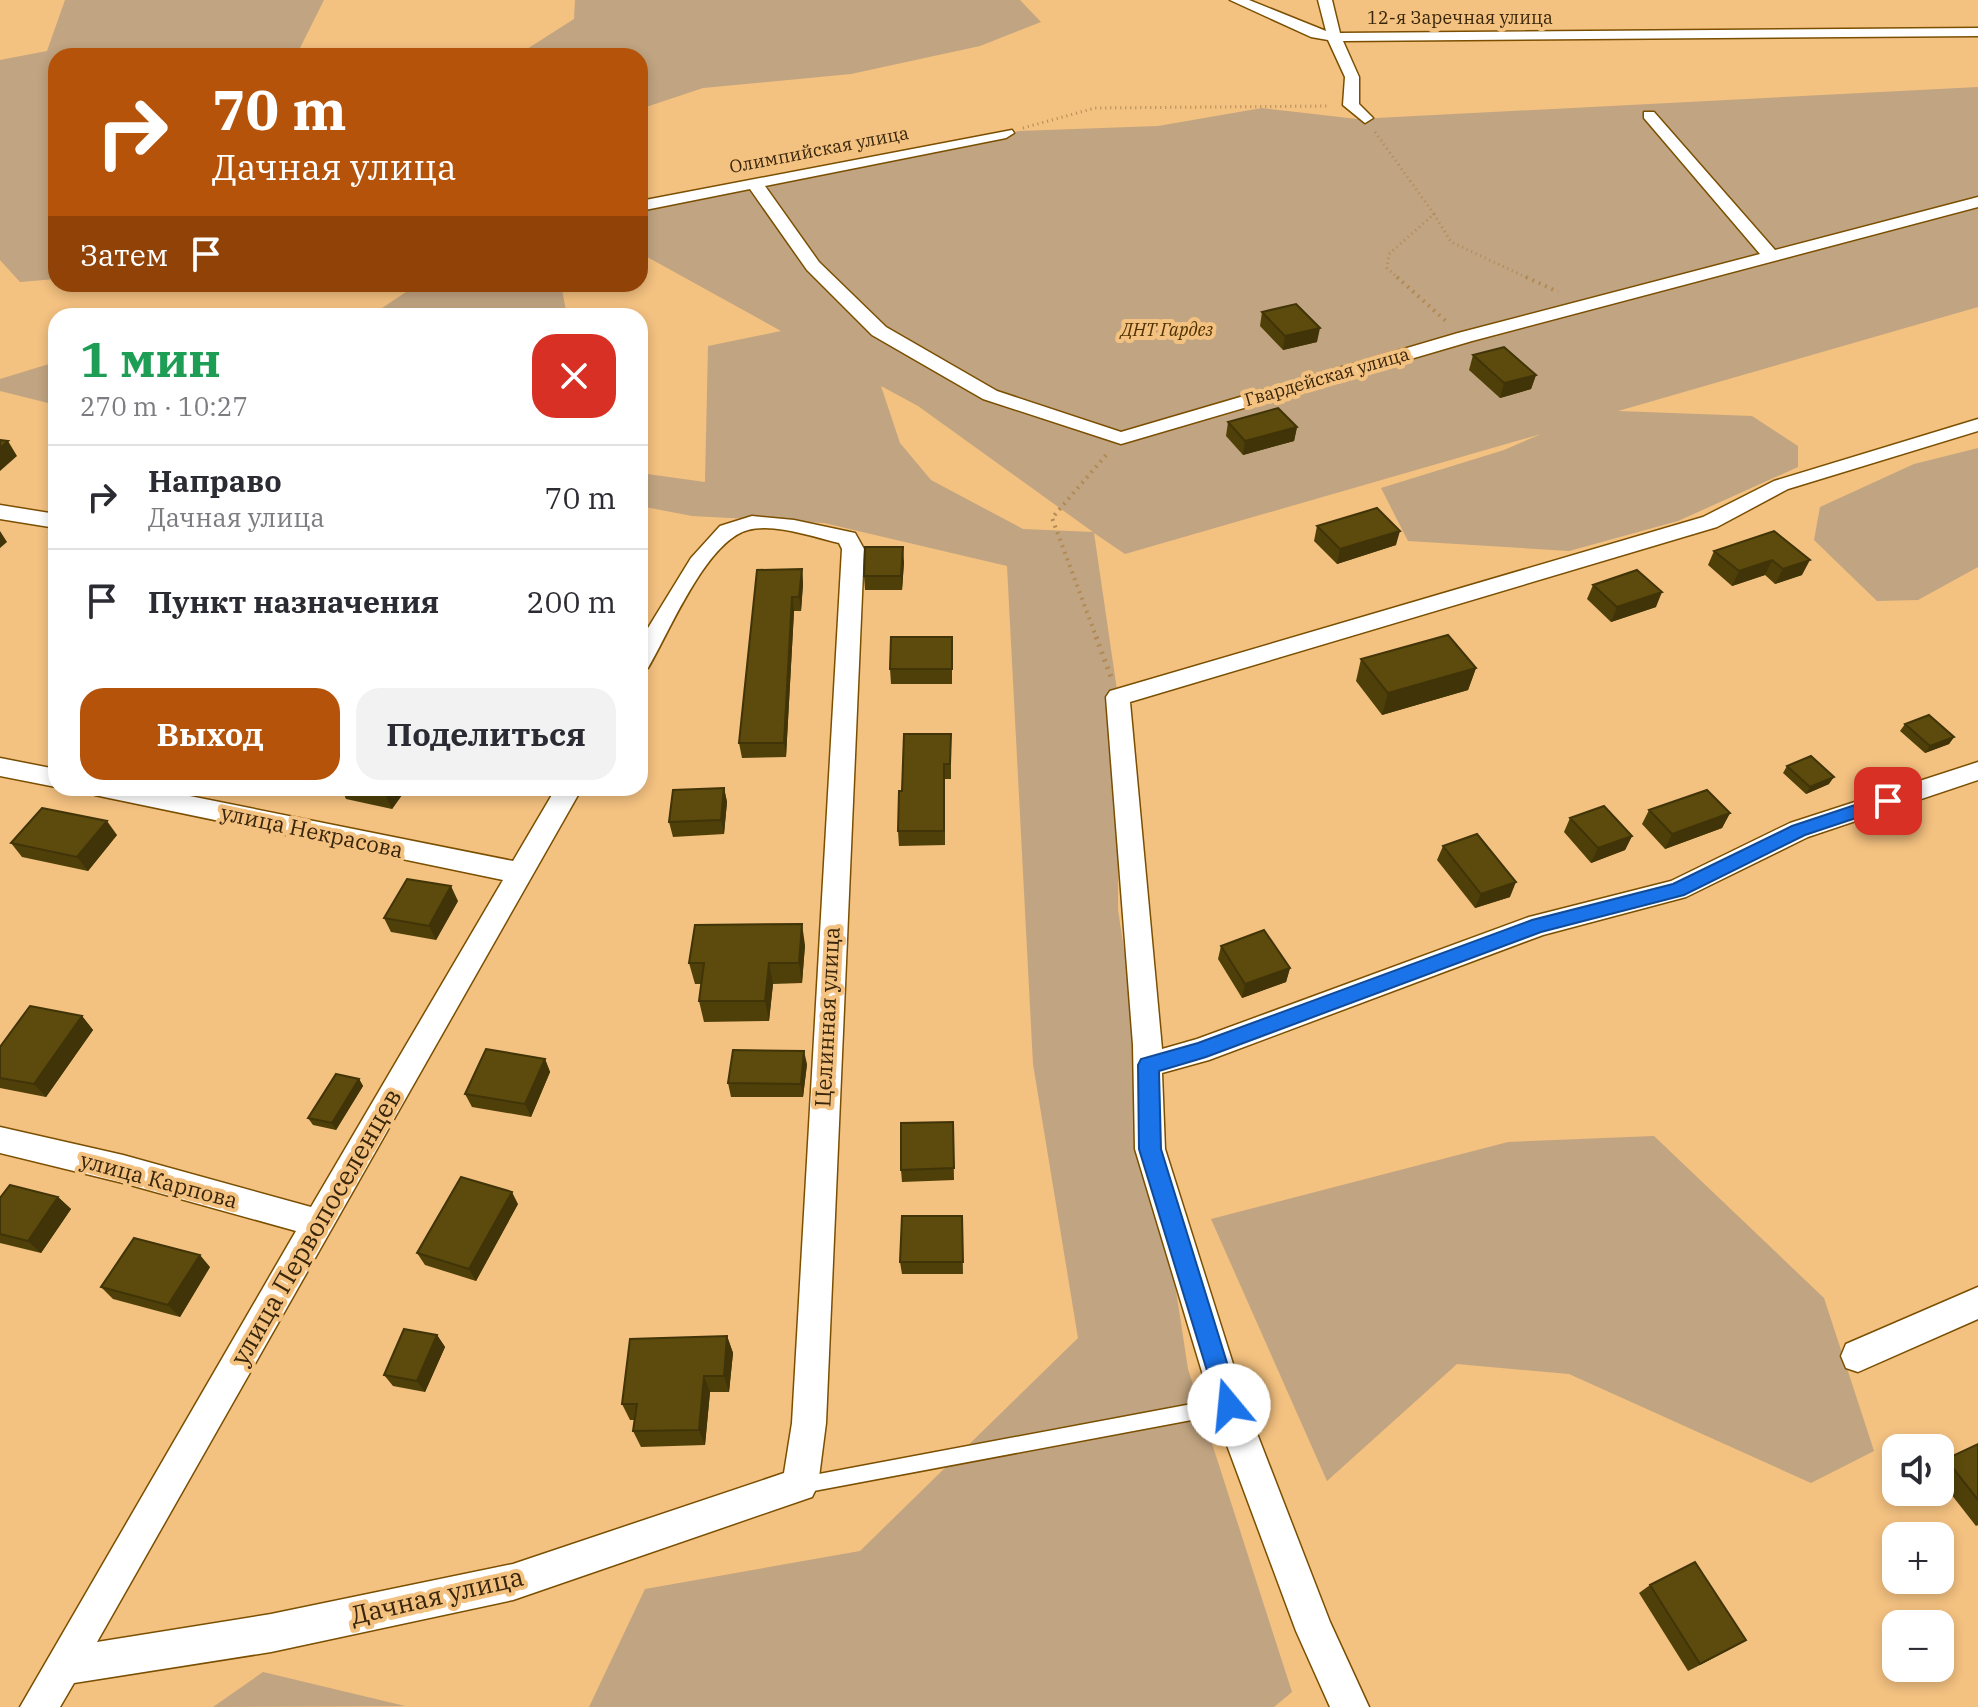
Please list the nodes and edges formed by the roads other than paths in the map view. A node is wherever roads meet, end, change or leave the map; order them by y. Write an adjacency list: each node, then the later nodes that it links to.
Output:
1 (1237, 0): 4 (street, 12-я Заречная улица)
2 (1325, 0): 4 (street)
3 (1978, 32): 4 (street, 12-я Заречная улица)
4 (1334, 37): 6 (street)
5 (1649, 115): 11 (street)
6 (1365, 118)
7 (1006, 133): 8 (street, Олимпийская улица)
8 (755, 184): 10 (street, Олимпийская улица); 11 (street, Гвардейская улица)
9 (1978, 202): 11 (street, Гвардейская улица)
10 (648, 204)
11 (1772, 257)
12 (1978, 425): 24 (street)
13 (0, 512): 14 (street)
14 (48, 520)
15 (648, 618): 16 (street)
16 (663, 620): 17 (street); 30 (street, Целинная улица)
17 (648, 647)
18 (0, 767): 20 (street)
19 (1978, 771): 24 (street)
20 (48, 776)
21 (143, 796): 23 (street, улица Некрасова)
22 (564, 796): 23 (street, улица Первопоселенцев)
23 (520, 873): 26 (street, улица Первопоселенцев)
24 (1148, 1065): 29 (street)
25 (0, 1140): 26 (street, улица Карпова)
26 (318, 1223): 31 (street, улица Первопоселенцев)
27 (1978, 1303): 28 (street)
28 (1858, 1356)
29 (1229, 1405): 30 (lane); 33 (street)
30 (800, 1485): 31 (street, Дачная улица)
31 (64, 1666): 32 (street, улица Первопоселенцев)
32 (39, 1707)
33 (1350, 1707)

